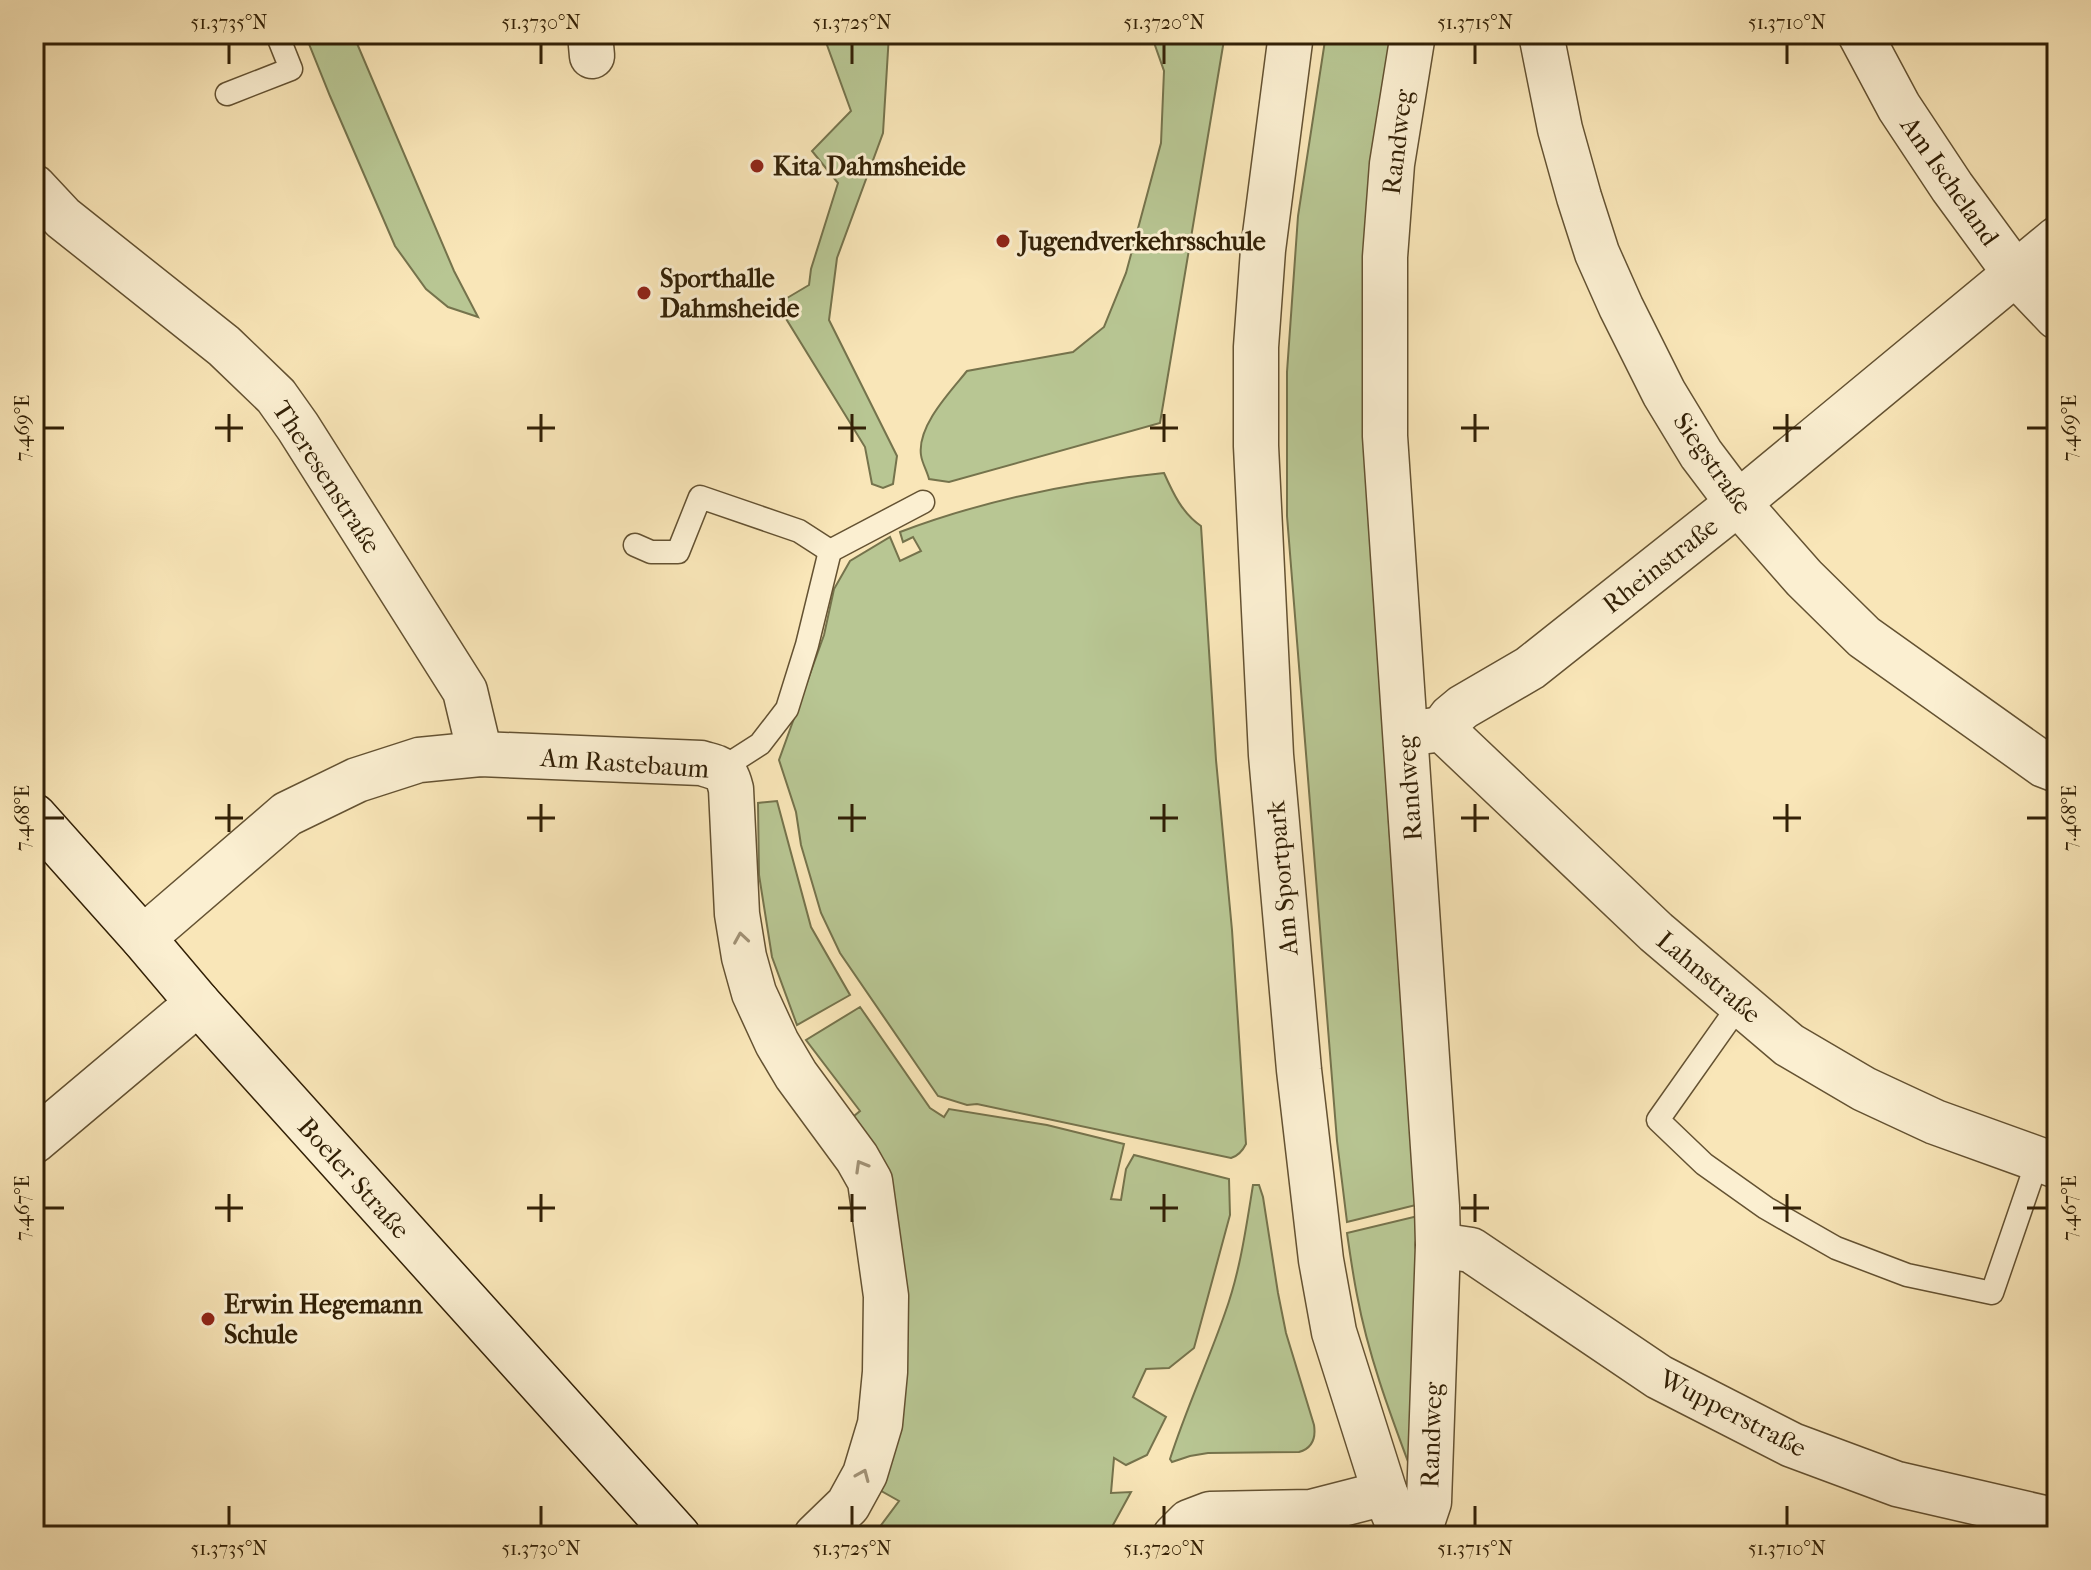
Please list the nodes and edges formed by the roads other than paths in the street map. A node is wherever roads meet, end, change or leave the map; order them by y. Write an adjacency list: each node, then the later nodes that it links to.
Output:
1 (277, 34): 6 (lane)
2 (1291, 34): 26 (street, Am Sportpark)
3 (1413, 34): 15 (street, Randweg)
4 (1541, 34): 12 (street, Siegstraße)
5 (1860, 34): 9 (street, Am Ischeland)
6 (227, 94)
7 (34, 187): 16 (street, Theresenstraße)
8 (2057, 239): 9 (street, Rheinstraße)
9 (2015, 273): 10 (street, Am Ischeland); 12 (street, Rheinstraße)
10 (2057, 317)
11 (923, 502): 14 (lane)
12 (1738, 503): 15 (street, Rheinstraße); 18 (street, Siegstraße)
13 (635, 545): 14 (lane)
14 (830, 551): 17 (lane)
15 (1424, 732): 22 (street, Lahnstraße); 25 (street, Randweg)
16 (480, 754): 17 (street, Am Rastebaum); 20 (street, Am Rastebaum)
17 (721, 769): 29 (street, Am Rastebaum, one-way to 17)
18 (2057, 770)
19 (34, 816): 20 (street, Boeler Straße)
20 (143, 938): 21 (street, Boeler Straße)
21 (198, 1003): 23 (street); 28 (street, Boeler Straße)
22 (1740, 1004): 24 (street, Lahnstraße); 24 (lane)
23 (34, 1141)
24 (2047, 1162)
25 (1438, 1245): 27 (street, Wupperstraße); 31 (street, Randweg)
26 (1385, 1493): 30 (street); 31 (street, Am Sportpark)
27 (2057, 1521)
28 (678, 1536)
29 (816, 1536)
30 (1175, 1536)
31 (1405, 1536)

